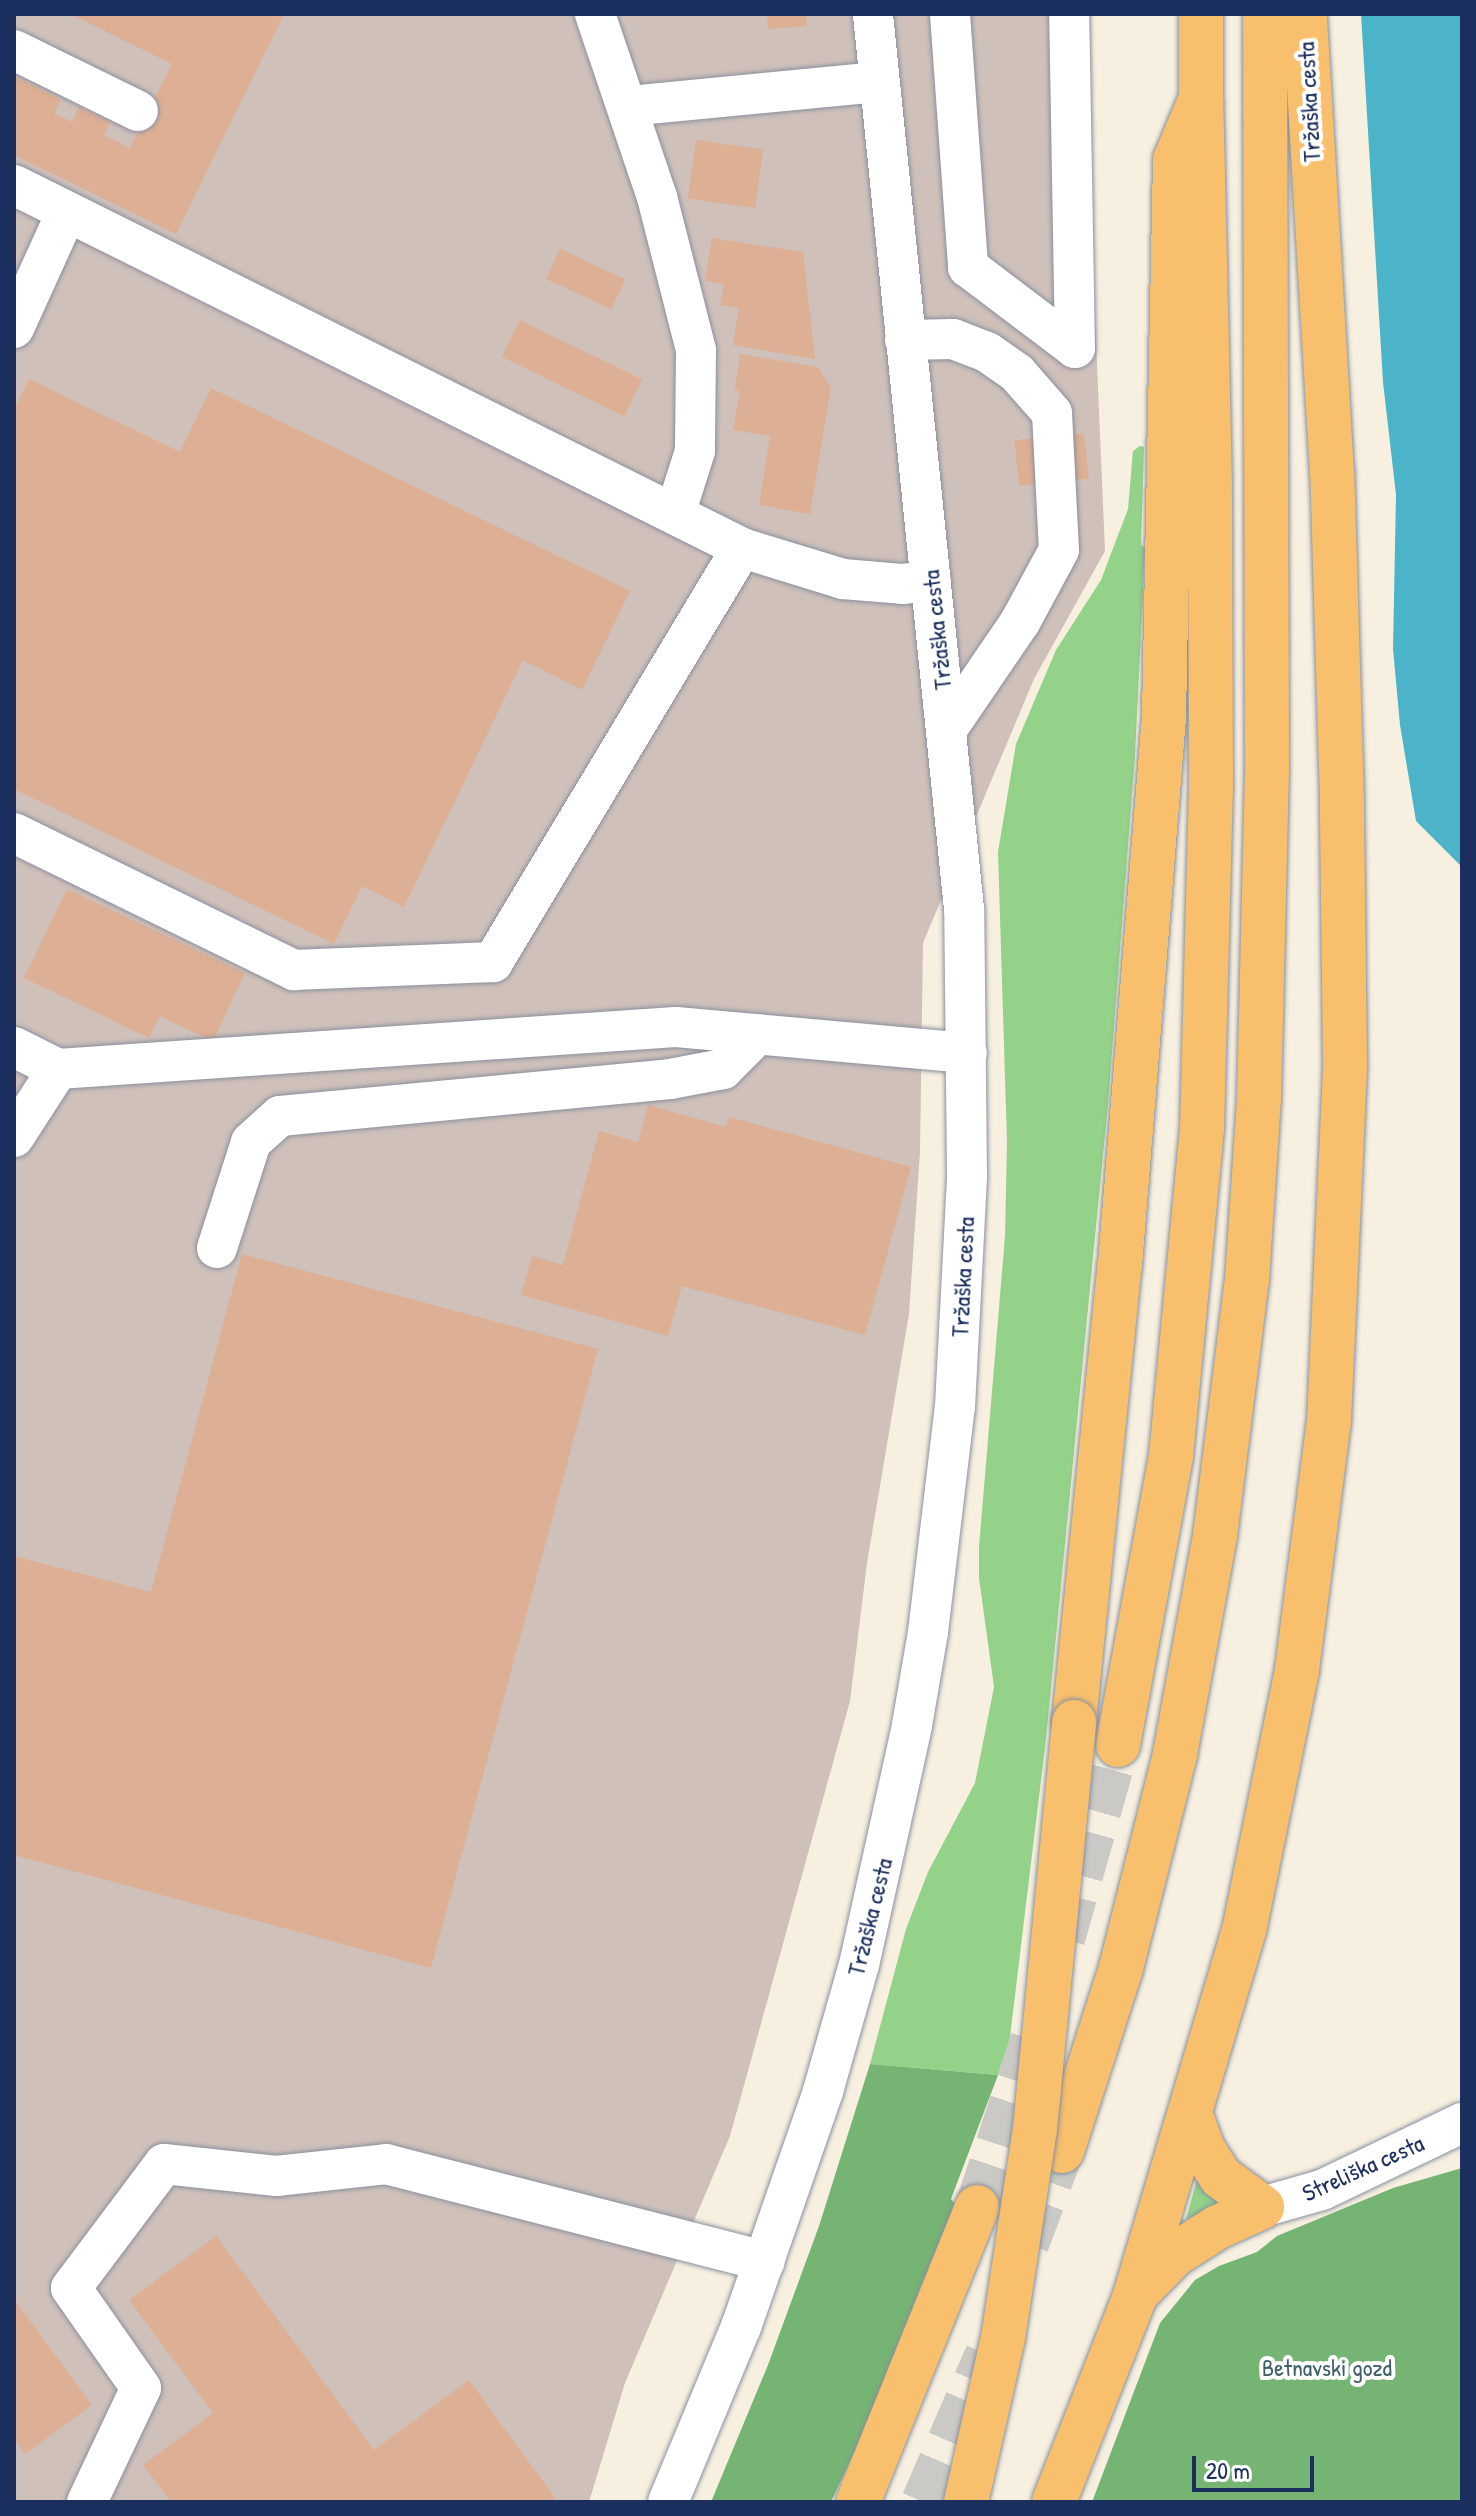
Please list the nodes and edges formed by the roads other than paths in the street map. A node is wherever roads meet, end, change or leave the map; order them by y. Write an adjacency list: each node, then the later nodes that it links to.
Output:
1 (595, 14): 11 (street)
2 (873, 14): 9 (street, Tržaška cesta)
3 (950, 14): 4 (street)
4 (1069, 14)
5 (1201, 14): 10 (main road)
6 (1265, 14): 31 (main road)
7 (1305, 14): 29 (main road, Tržaška cesta)
8 (14, 50): 12 (street)
9 (879, 82): 11 (street); 16 (street, Tržaška cesta)
10 (1201, 98): 28 (main road); 39 (main road, bridge)
11 (629, 106): 17 (street)
12 (138, 111)
13 (14, 185): 14 (street)
14 (67, 211): 15 (street); 17 (street)
15 (14, 328)
16 (905, 340): 19 (street, Tržaška cesta); 20 (street)
17 (675, 514): 18 (street)
18 (742, 548): 19 (street); 21 (street)
19 (931, 581): 20 (street, Tržaška cesta)
20 (947, 729): 24 (street, Tržaška cesta)
21 (14, 833)
22 (758, 1034): 24 (street); 25 (street); 27 (street)
23 (14, 1047): 25 (street)
24 (967, 1053): 34 (street, Tržaška cesta)
25 (58, 1069): 26 (street)
26 (14, 1137)
27 (217, 1248)
28 (1118, 1745)
29 (1191, 2116): 33 (main road); 35 (main road, Tržaška cesta)
30 (1462, 2123): 33 (street, Streliška cesta)
31 (1062, 2151)
32 (977, 2207): 38 (main road)
33 (1262, 2207): 35 (main road)
34 (765, 2261): 36 (street); 37 (street, Tržaška cesta)
35 (1135, 2296): 40 (main road, Tržaška cesta)
36 (87, 2502)
37 (668, 2502)
38 (858, 2502)
39 (966, 2502)
40 (1054, 2502)

